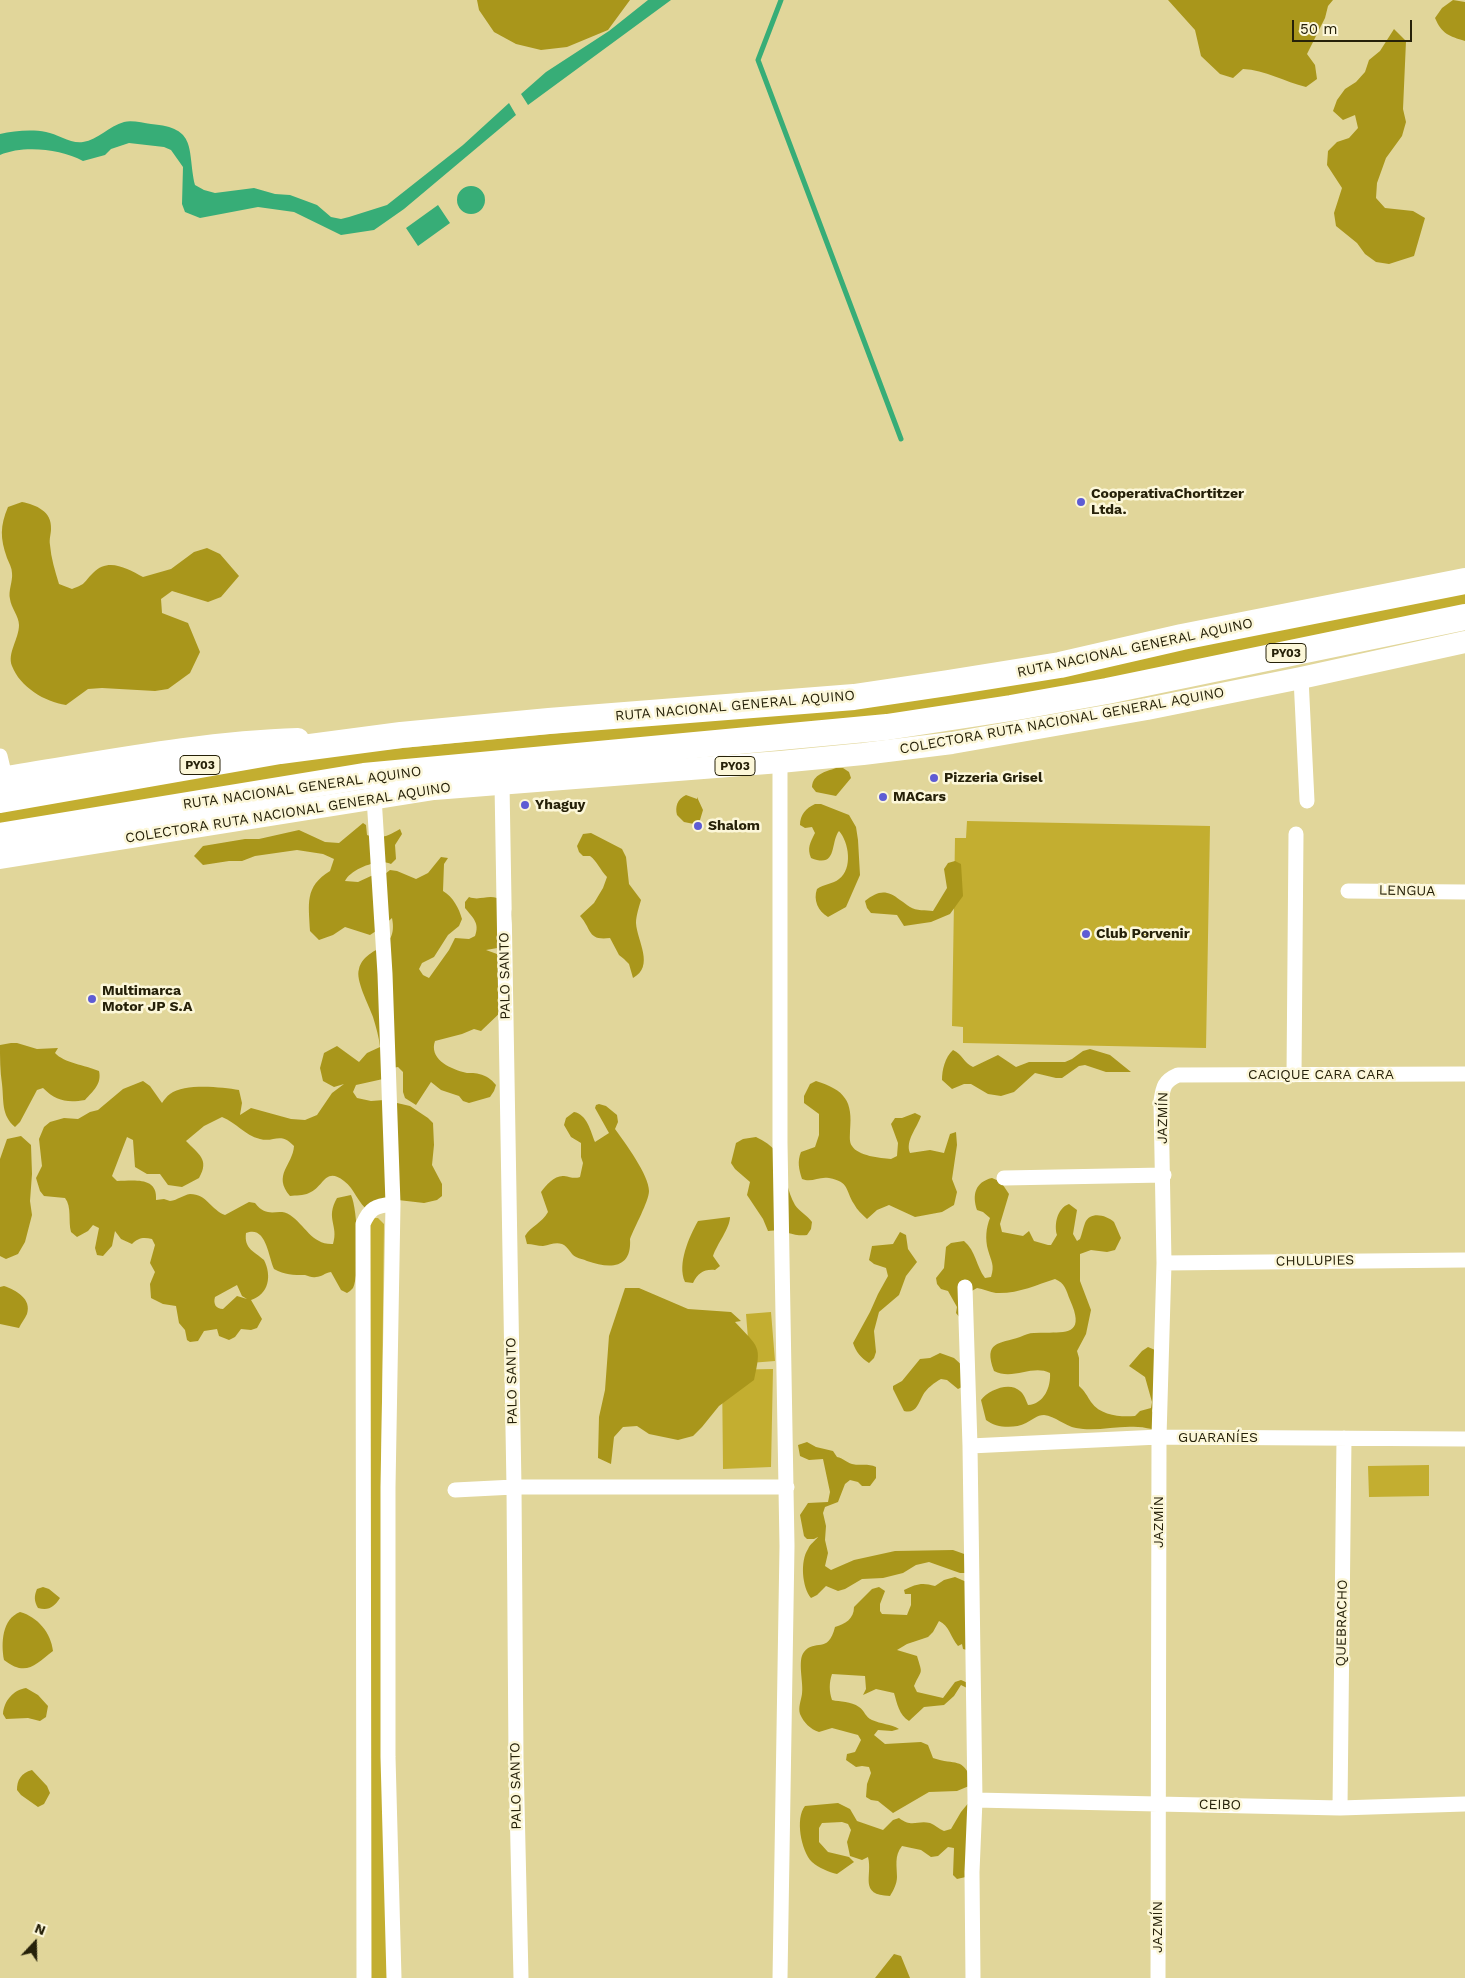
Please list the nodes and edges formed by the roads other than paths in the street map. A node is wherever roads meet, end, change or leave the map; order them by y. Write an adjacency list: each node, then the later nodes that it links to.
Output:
1 (1465, 581): 8 (highway, RUTA NACIONAL GENERAL AQUINO / PY03)
2 (1465, 617): 6 (highway, RUTA NACIONAL GENERAL AQUINO / PY03)
3 (1465, 642): 4 (main road, COLECTORA RUTA NACIONAL GENERAL AQUINO / PY03)
4 (1403, 654): 5 (main road, COLECTORA RUTA NACIONAL GENERAL AQUINO / PY03); 6 (main road)
5 (1301, 678): 7 (main road, COLECTORA RUTA NACIONAL GENERAL AQUINO / PY03); 11 (street)
6 (1107, 691): 13 (highway, RUTA NACIONAL GENERAL AQUINO / PY03)
7 (780, 762): 9 (main road, COLECTORA RUTA NACIONAL GENERAL AQUINO / PY03); 31 (street)
8 (1, 778)
9 (502, 784): 10 (main road, COLECTORA RUTA NACIONAL GENERAL AQUINO / PY03); 30 (street, PALO SANTO)
10 (374, 797): 14 (main road, COLECTORA RUTA NACIONAL GENERAL AQUINO / PY03); 22 (street)
11 (1307, 801)
12 (1296, 834): 18 (street)
13 (0, 836)
14 (0, 858)
15 (1348, 891): 16 (street, LENGUA)
16 (1465, 892)
17 (1465, 1074): 18 (street, CACIQUE CARA CARA)
18 (1294, 1075): 19 (street, CACIQUE CARA CARA)
19 (1178, 1076): 20 (street, JAZMÍN)
20 (1164, 1175): 21 (street); 24 (street, JAZMÍN)
21 (1004, 1178)
22 (393, 1204): 37 (street); 38 (street)
23 (1465, 1260): 24 (street, CHULUPIES)
24 (1164, 1263): 26 (street, JAZMÍN)
25 (965, 1287): 29 (street)
26 (1159, 1437): 27 (street, GUARANÍES); 29 (street, GUARANÍES); 34 (street, JAZMÍN)
27 (1344, 1438): 28 (street, GUARANÍES); 36 (street, QUEBRACHO)
28 (1465, 1439)
29 (970, 1446): 33 (street)
30 (514, 1487): 31 (street); 32 (street); 39 (street, PALO SANTO)
31 (787, 1487): 40 (street)
32 (455, 1490)
33 (975, 1800): 34 (street, CEIBO); 41 (street)
34 (1158, 1804): 36 (street, CEIBO); 42 (street, JAZMÍN)
35 (1465, 1804): 36 (street, CEIBO)
36 (1340, 1808)
37 (364, 1978)
38 (394, 1978)
39 (521, 1978)
40 (780, 1978)
41 (973, 1978)
42 (1158, 1978)

